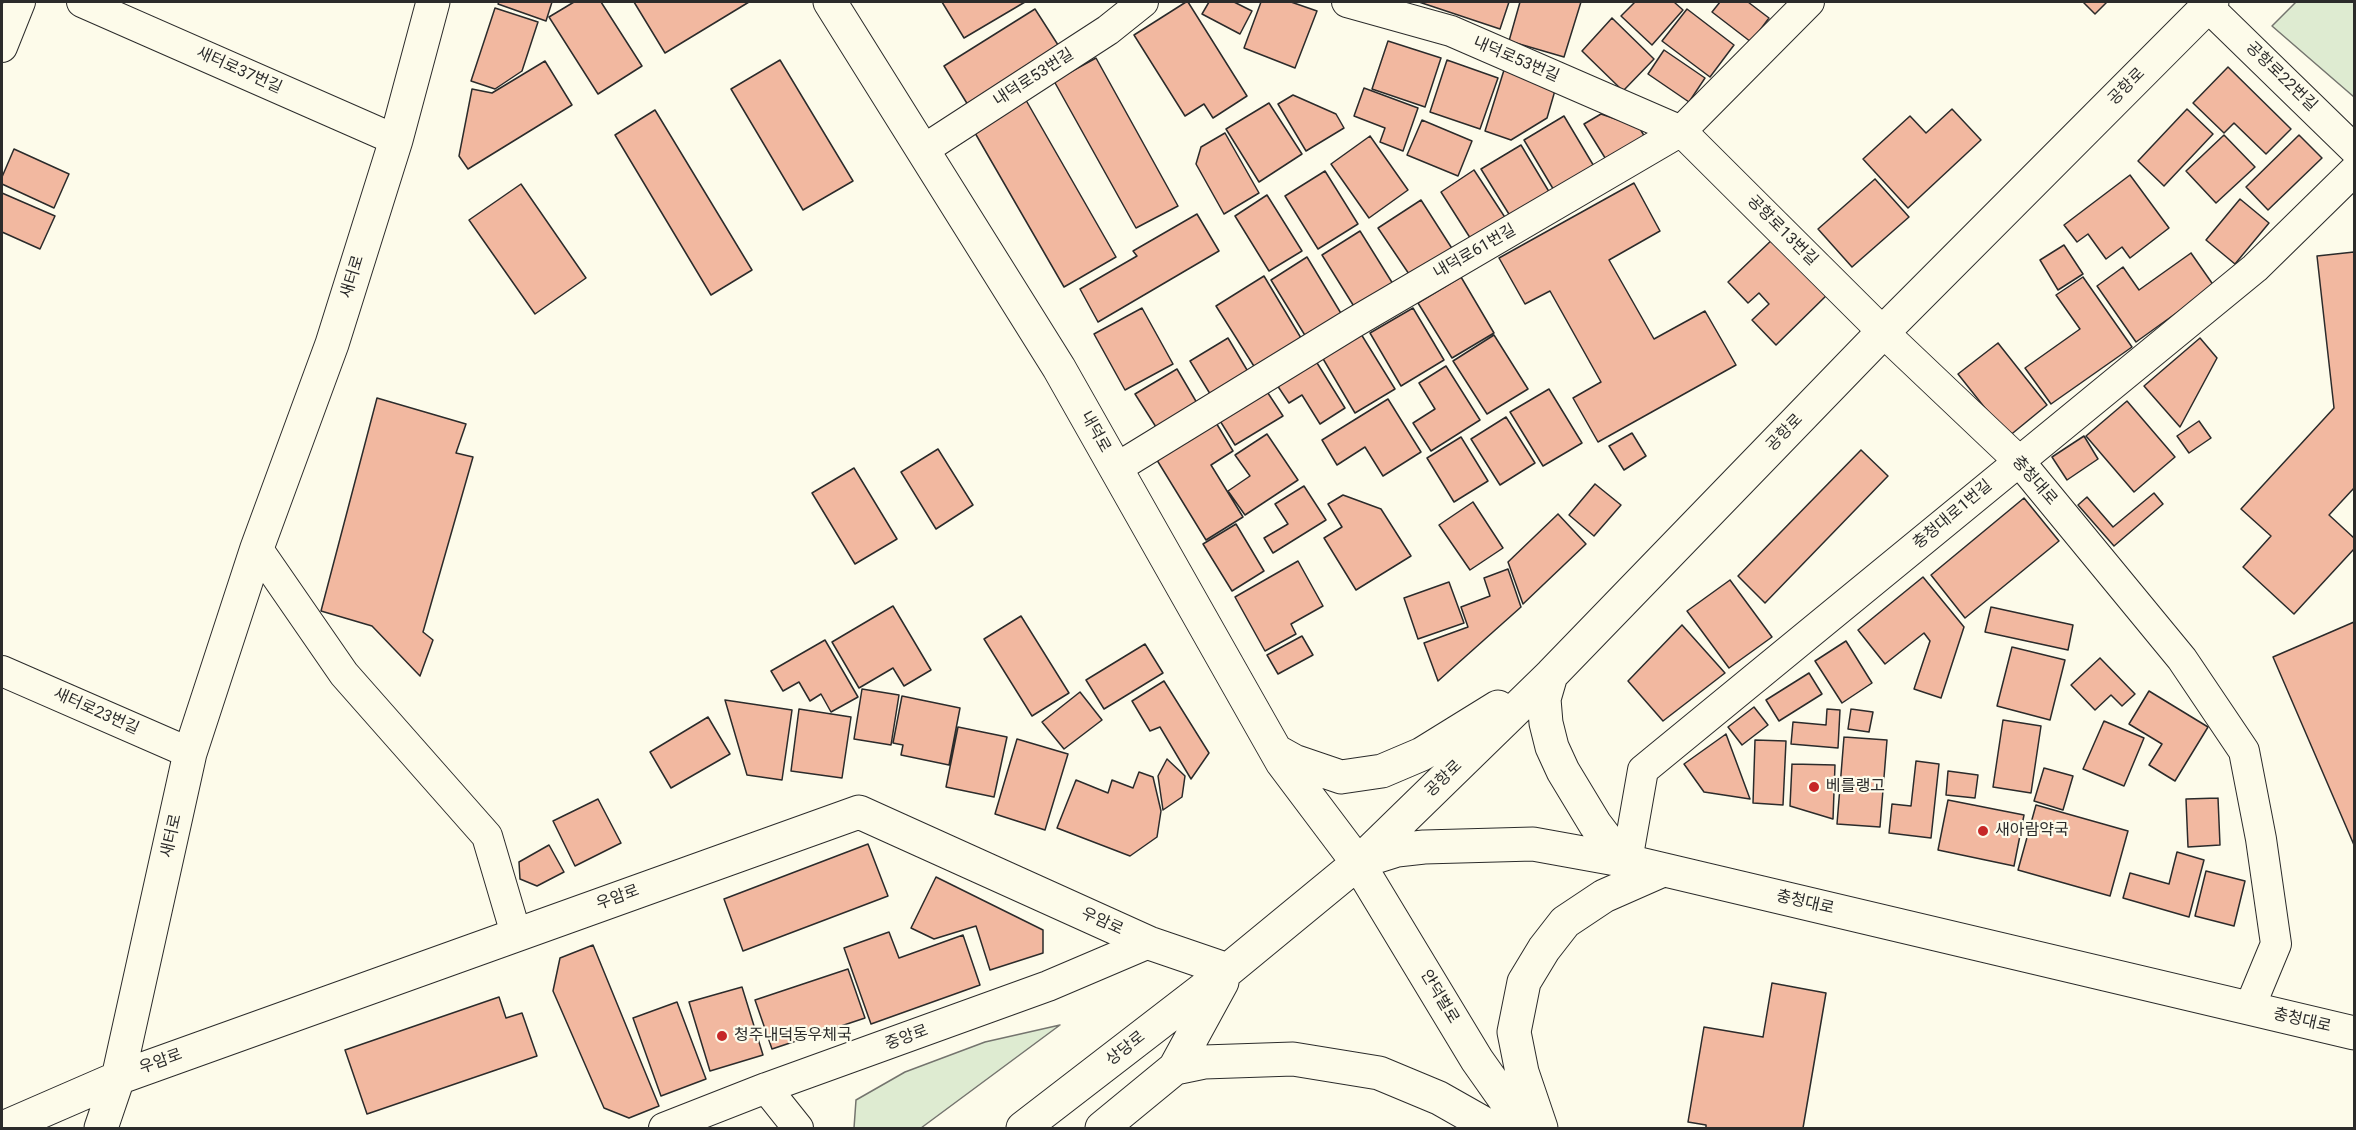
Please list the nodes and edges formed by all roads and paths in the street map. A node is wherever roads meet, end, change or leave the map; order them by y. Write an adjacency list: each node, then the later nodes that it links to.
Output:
1 (20, 2): 9 (street)
2 (82, 2): 11 (street, 새터로37번길)
3 (433, 2): 11 (street, 새터로)
4 (830, 2): 13 (street, 내덕로)
5 (1143, 2): 13 (street, 내덕로53번길)
6 (1347, 2): 10 (street, 내덕로53번길)
7 (1809, 2): 10 (street, 내덕로61번길)
8 (2207, 3): 12 (street, 공항로22번길); 15 (street, 공항로)
9 (2, 47)
10 (1681, 131): 15 (street, 공항로13번길); 17 (street, 내덕로61번길)
11 (396, 140): 18 (street, 새터로)
12 (2355, 149)
13 (922, 150): 17 (street, 내덕로)
14 (2355, 171): 16 (street, 충청대로1번길)
15 (1883, 332): 16 (street, 충청대로); 20 (street, 공항로)
16 (2019, 461): 23 (street, 충청대로1번길); 29 (street, 충청대로)
17 (1115, 470): 21 (street, 내덕로)
18 (257, 548): 22 (street, 새터로); 26 (street)
19 (2, 671): 22 (street, 새터로23번길)
20 (1551, 675): 21 (street); 23 (street); 24 (street, 공항로)
21 (1276, 751): 24 (street, 내덕로)
22 (190, 753): 32 (street, 새터로)
23 (1627, 861): 24 (street, 충청대로); 25 (street, 충청대로)
24 (1358, 863): 28 (street, 상당로); 41 (street, 안덕벌로)
25 (1663, 870): 29 (street, 충청대로); 42 (street)
26 (516, 934): 27 (street, 우암로); 32 (street, 우암로)
27 (1149, 943): 28 (street, 우암로); 33 (street, 중앙로)
28 (1228, 970): 31 (street, 상당로); 38 (street, 상당로)
29 (2249, 1009): 30 (street, 충청대로)
30 (2355, 1033)
31 (1175, 1068): 39 (street, 상당로); 40 (street)
32 (118, 1078): 34 (street, 우암로); 35 (street, 새터로)
33 (766, 1088): 36 (street, 중앙로); 37 (street)
34 (3, 1128)
35 (101, 1128)
36 (664, 1128)
37 (798, 1128)
38 (1023, 1128)
39 (1102, 1128)
40 (1492, 1128)
41 (1525, 1128)
42 (1541, 1128)

